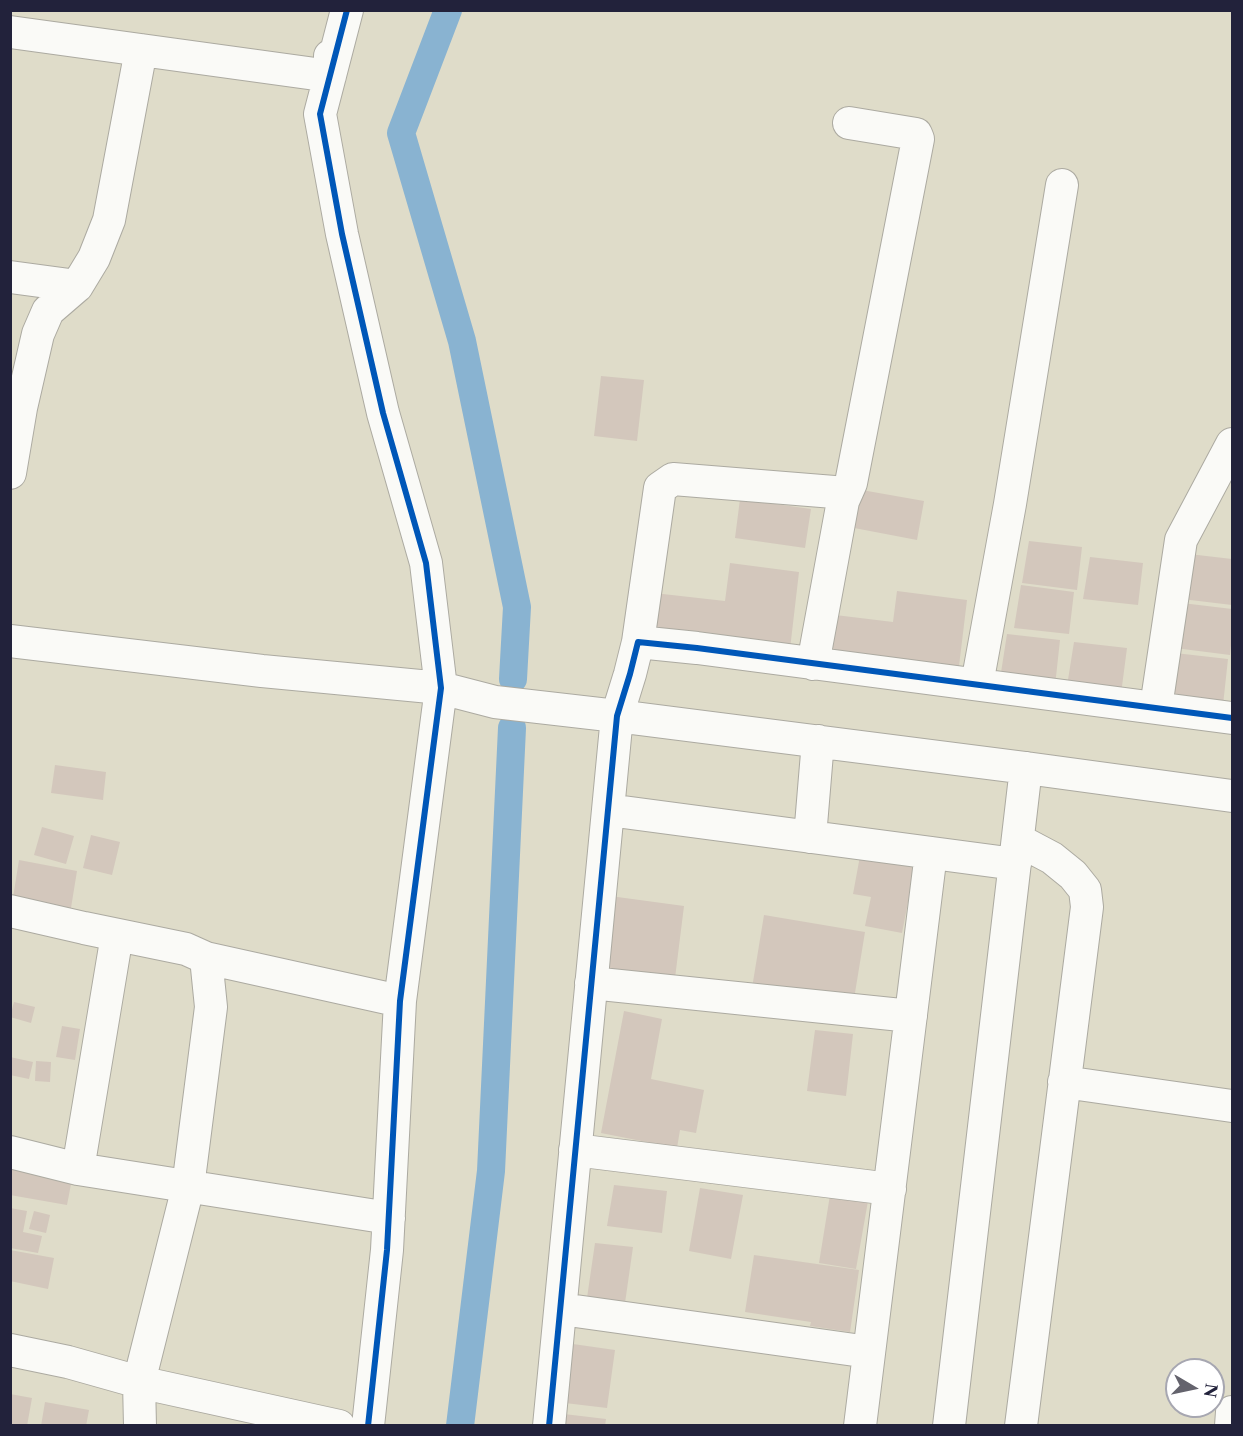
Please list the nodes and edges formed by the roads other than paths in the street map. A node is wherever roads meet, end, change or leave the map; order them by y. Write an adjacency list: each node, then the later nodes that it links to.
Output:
1 (332, 10): 5 (street)
2 (347, 10): 5 (street)
3 (10, 32): 4 (street)
4 (141, 50): 5 (street); 9 (street)
5 (330, 76): 17 (street)
6 (849, 123): 12 (street)
7 (1062, 185): 16 (street)
8 (10, 277): 9 (street)
9 (77, 286): 11 (street)
10 (1233, 444): 18 (street)
11 (10, 473)
12 (843, 501): 14 (street); 15 (street)
13 (10, 641): 17 (street)
14 (638, 642): 15 (street); 19 (street)
15 (813, 664): 16 (street)
16 (977, 684): 18 (street)
17 (441, 688): 19 (street); 32 (street)
18 (1156, 707): 20 (street)
19 (617, 716): 21 (street); 24 (street)
20 (1233, 718)
21 (818, 741): 22 (street); 25 (street)
22 (1026, 768): 23 (street); 26 (street)
23 (1233, 796)
24 (608, 810): 25 (street); 31 (street)
25 (810, 837): 27 (street)
26 (1016, 852): 27 (street); 34 (street); 52 (street)
27 (932, 853): 33 (street)
28 (11, 914): 29 (street)
29 (117, 935): 30 (street); 38 (street)
30 (206, 958): 32 (street); 39 (street)
31 (591, 983): 33 (street); 36 (street)
32 (400, 1000): 41 (street)
33 (911, 1016): 40 (street)
34 (1064, 1082): 35 (street); 53 (street)
35 (1233, 1106)
36 (575, 1150): 40 (street); 42 (street)
37 (10, 1152): 38 (street)
38 (78, 1169): 39 (street)
39 (188, 1187): 41 (street); 45 (street)
40 (890, 1189): 44 (street)
41 (388, 1218): 49 (street)
42 (561, 1309): 44 (street); 50 (street)
43 (10, 1350): 45 (street)
44 (869, 1352): 51 (street)
45 (139, 1382): 47 (street); 48 (street)
46 (1233, 1412): 54 (street)
47 (140, 1425)
48 (339, 1425)
49 (368, 1425)
50 (549, 1425)
51 (860, 1425)
52 (949, 1425)
53 (1021, 1425)
54 (1231, 1425)

